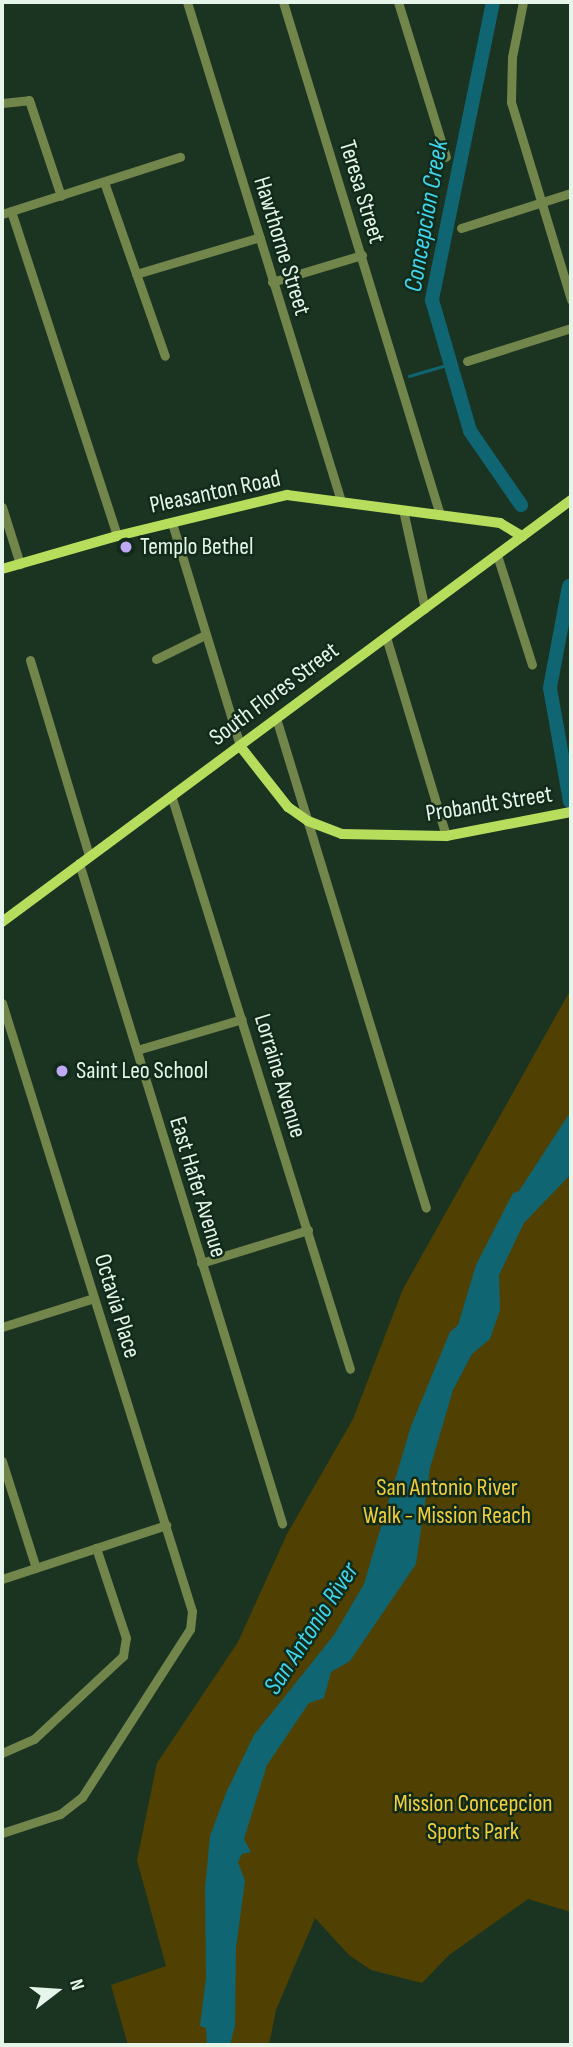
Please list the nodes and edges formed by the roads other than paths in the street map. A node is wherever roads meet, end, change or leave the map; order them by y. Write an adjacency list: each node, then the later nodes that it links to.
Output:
1 (187, 2): 14 (street, Hawthorne Street)
2 (283, 2): 15 (street, Teresa Street)
3 (398, 2): 7 (street)
4 (523, 2): 11 (street)
5 (2, 103): 10 (street)
6 (180, 157): 8 (street)
7 (446, 157)
8 (104, 182): 10 (street); 16 (street)
9 (571, 193): 11 (street)
10 (61, 196): 12 (street)
11 (541, 202): 13 (street); 18 (street)
12 (6, 212): 28 (street)
13 (461, 228)
14 (260, 237): 16 (street); 17 (street, Hawthorne Street)
15 (362, 255): 17 (street); 26 (street, Teresa Street)
16 (136, 274): 20 (street)
17 (272, 282): 23 (street, Hawthorne Street)
18 (571, 300)
19 (571, 328): 21 (street)
20 (165, 356)
21 (467, 361)
22 (571, 500): 29 (main road, South Flores Street)
23 (341, 501): 25 (main road, Pleasanton Road); 27 (main road, Pleasanton Road)
24 (2, 507): 31 (street)
25 (403, 510): 26 (main road, Pleasanton Road); 33 (street)
26 (440, 515): 29 (main road, Pleasanton Road)
27 (172, 523): 28 (main road, Pleasanton Road); 34 (street)
28 (117, 536): 31 (main road, Pleasanton Road)
29 (522, 536): 30 (main road, South Flores Street)
30 (497, 555): 33 (main road, South Flores Street); 38 (street)
31 (20, 564): 32 (main road, Pleasanton Road)
32 (2, 569)
33 (425, 609): 35 (main road, South Flores Street)
34 (205, 635): 36 (street); 40 (street)
35 (386, 637): 39 (main road, South Flores Street); 44 (street)
36 (156, 659)
37 (30, 660): 45 (street)
38 (532, 665)
39 (276, 718): 40 (main road, South Flores Street); 43 (street)
40 (240, 746): 41 (main road, South Flores Street); 43 (main road, Probandt Street)
41 (171, 795): 45 (main road, South Flores Street); 49 (street, Lorraine Avenue)
42 (571, 812): 44 (main road, Probandt Street)
43 (308, 821): 44 (main road, Probandt Street); 51 (street)
44 (446, 836)
45 (89, 855): 46 (main road, South Flores Street)
46 (79, 863): 47 (main road, South Flores Street); 50 (street, East Hafer Avenue)
47 (2, 922)
48 (2, 1003): 54 (street, Octavia Place)
49 (242, 1019): 50 (street); 52 (street, Lorraine Avenue)
50 (137, 1050): 53 (street, East Hafer Avenue)
51 (426, 1208)
52 (308, 1230): 53 (street); 56 (street, Lorraine Avenue)
53 (201, 1263): 58 (street, East Hafer Avenue)
54 (94, 1298): 55 (street); 59 (street, Octavia Place)
55 (2, 1327)
56 (350, 1369)
57 (2, 1461): 61 (street)
58 (282, 1523)
59 (166, 1525): 60 (street); 64 (street, Octavia Place)
60 (96, 1548): 61 (street); 63 (street)
61 (36, 1568): 62 (street)
62 (2, 1579)
63 (2, 1753)
64 (2, 1833)

